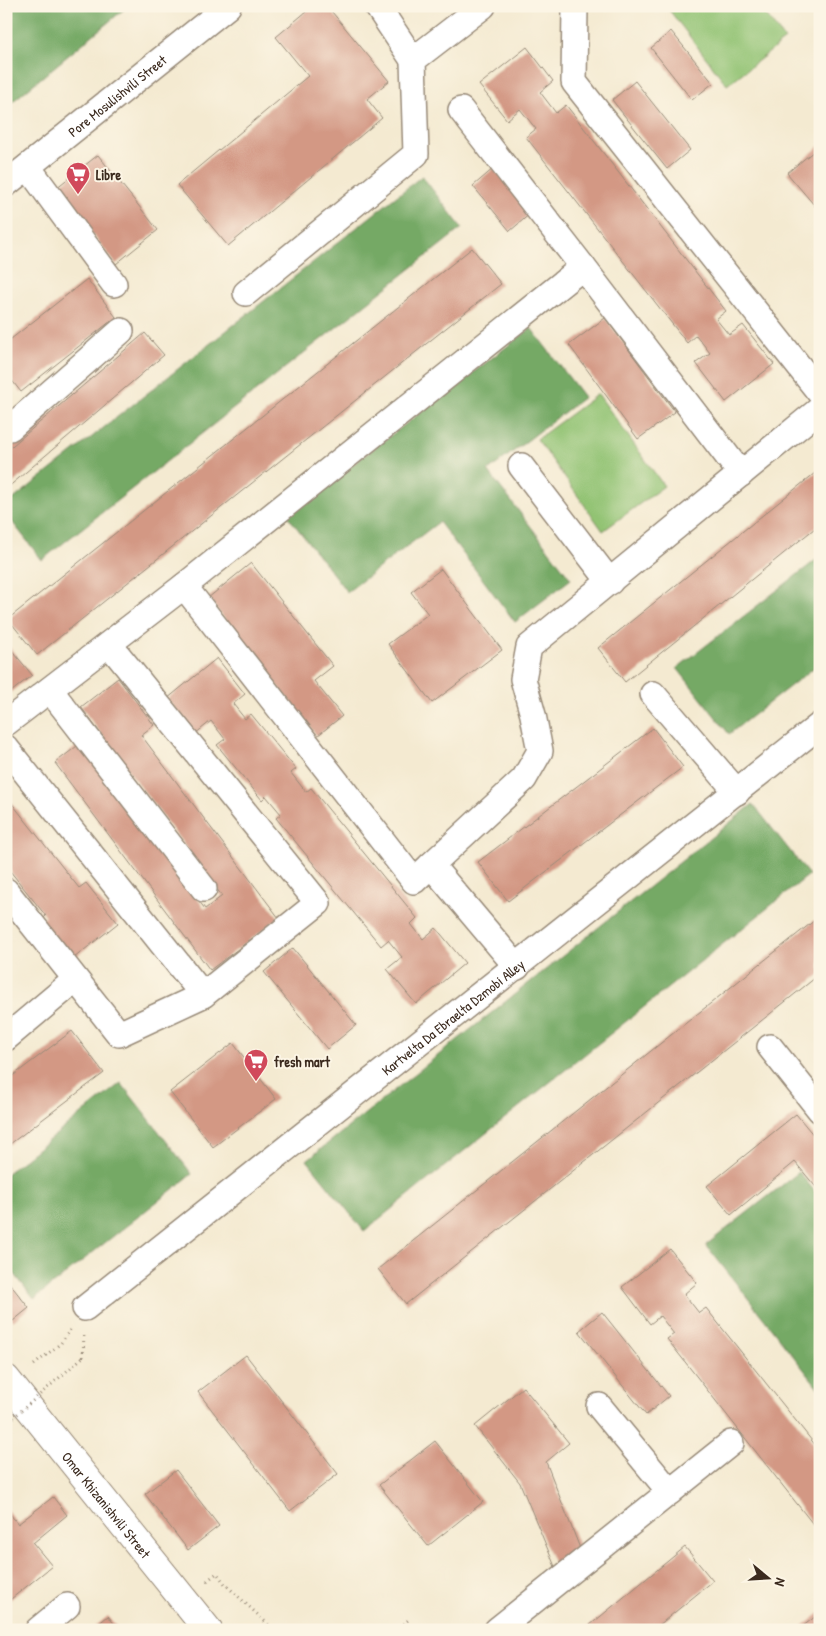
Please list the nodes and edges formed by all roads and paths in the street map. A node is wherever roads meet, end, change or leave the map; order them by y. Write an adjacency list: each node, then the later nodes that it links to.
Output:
1 (228, 6): 7 (street, Pore Mosulishvili Street)
2 (377, 6): 5 (street)
3 (483, 6): 5 (street)
4 (575, 6): 12 (street)
5 (413, 60): 10 (street)
6 (461, 110): 8 (street)
7 (14, 172): 9 (street)
8 (584, 267): 16 (street); 18 (street)
9 (114, 284)
10 (246, 293)
11 (121, 331): 14 (street)
12 (820, 393)
13 (820, 409): 16 (street)
14 (6, 424)
15 (521, 466): 17 (street)
16 (741, 474): 17 (street)
17 (610, 582): 26 (street)
18 (184, 586): 19 (street); 26 (street)
19 (110, 644): 20 (street); 31 (street)
20 (50, 690): 22 (street); 27 (street)
21 (653, 694): 25 (street)
22 (6, 724)
23 (820, 725): 25 (street, Kartvelta Da Ebraelta Dzmobi Alley)
24 (6, 748): 31 (street)
25 (737, 792): 29 (street, Kartvelta Da Ebraelta Dzmobi Alley)
26 (431, 865): 29 (street)
27 (204, 889)
28 (6, 891): 30 (street)
29 (517, 967): 35 (street, Kartvelta Da Ebraelta Dzmobi Alley)
30 (75, 980): 31 (street); 32 (street)
31 (203, 995)
32 (6, 1038)
33 (770, 1047): 34 (street)
34 (820, 1110)
35 (86, 1308)
36 (61, 1343): 38 (path)
37 (83, 1357): 41 (path, bridge)
38 (34, 1365)
39 (6, 1379): 48 (main road, Omar Khizanishvili Street)
40 (599, 1406): 43 (street)
41 (6, 1424)
42 (731, 1444): 43 (street)
43 (670, 1492): 51 (street)
44 (207, 1581): 49 (path)
45 (67, 1606): 47 (street)
46 (411, 1618): 50 (path)
47 (38, 1630)
48 (208, 1630)
49 (274, 1630)
50 (395, 1630)
51 (497, 1630)

